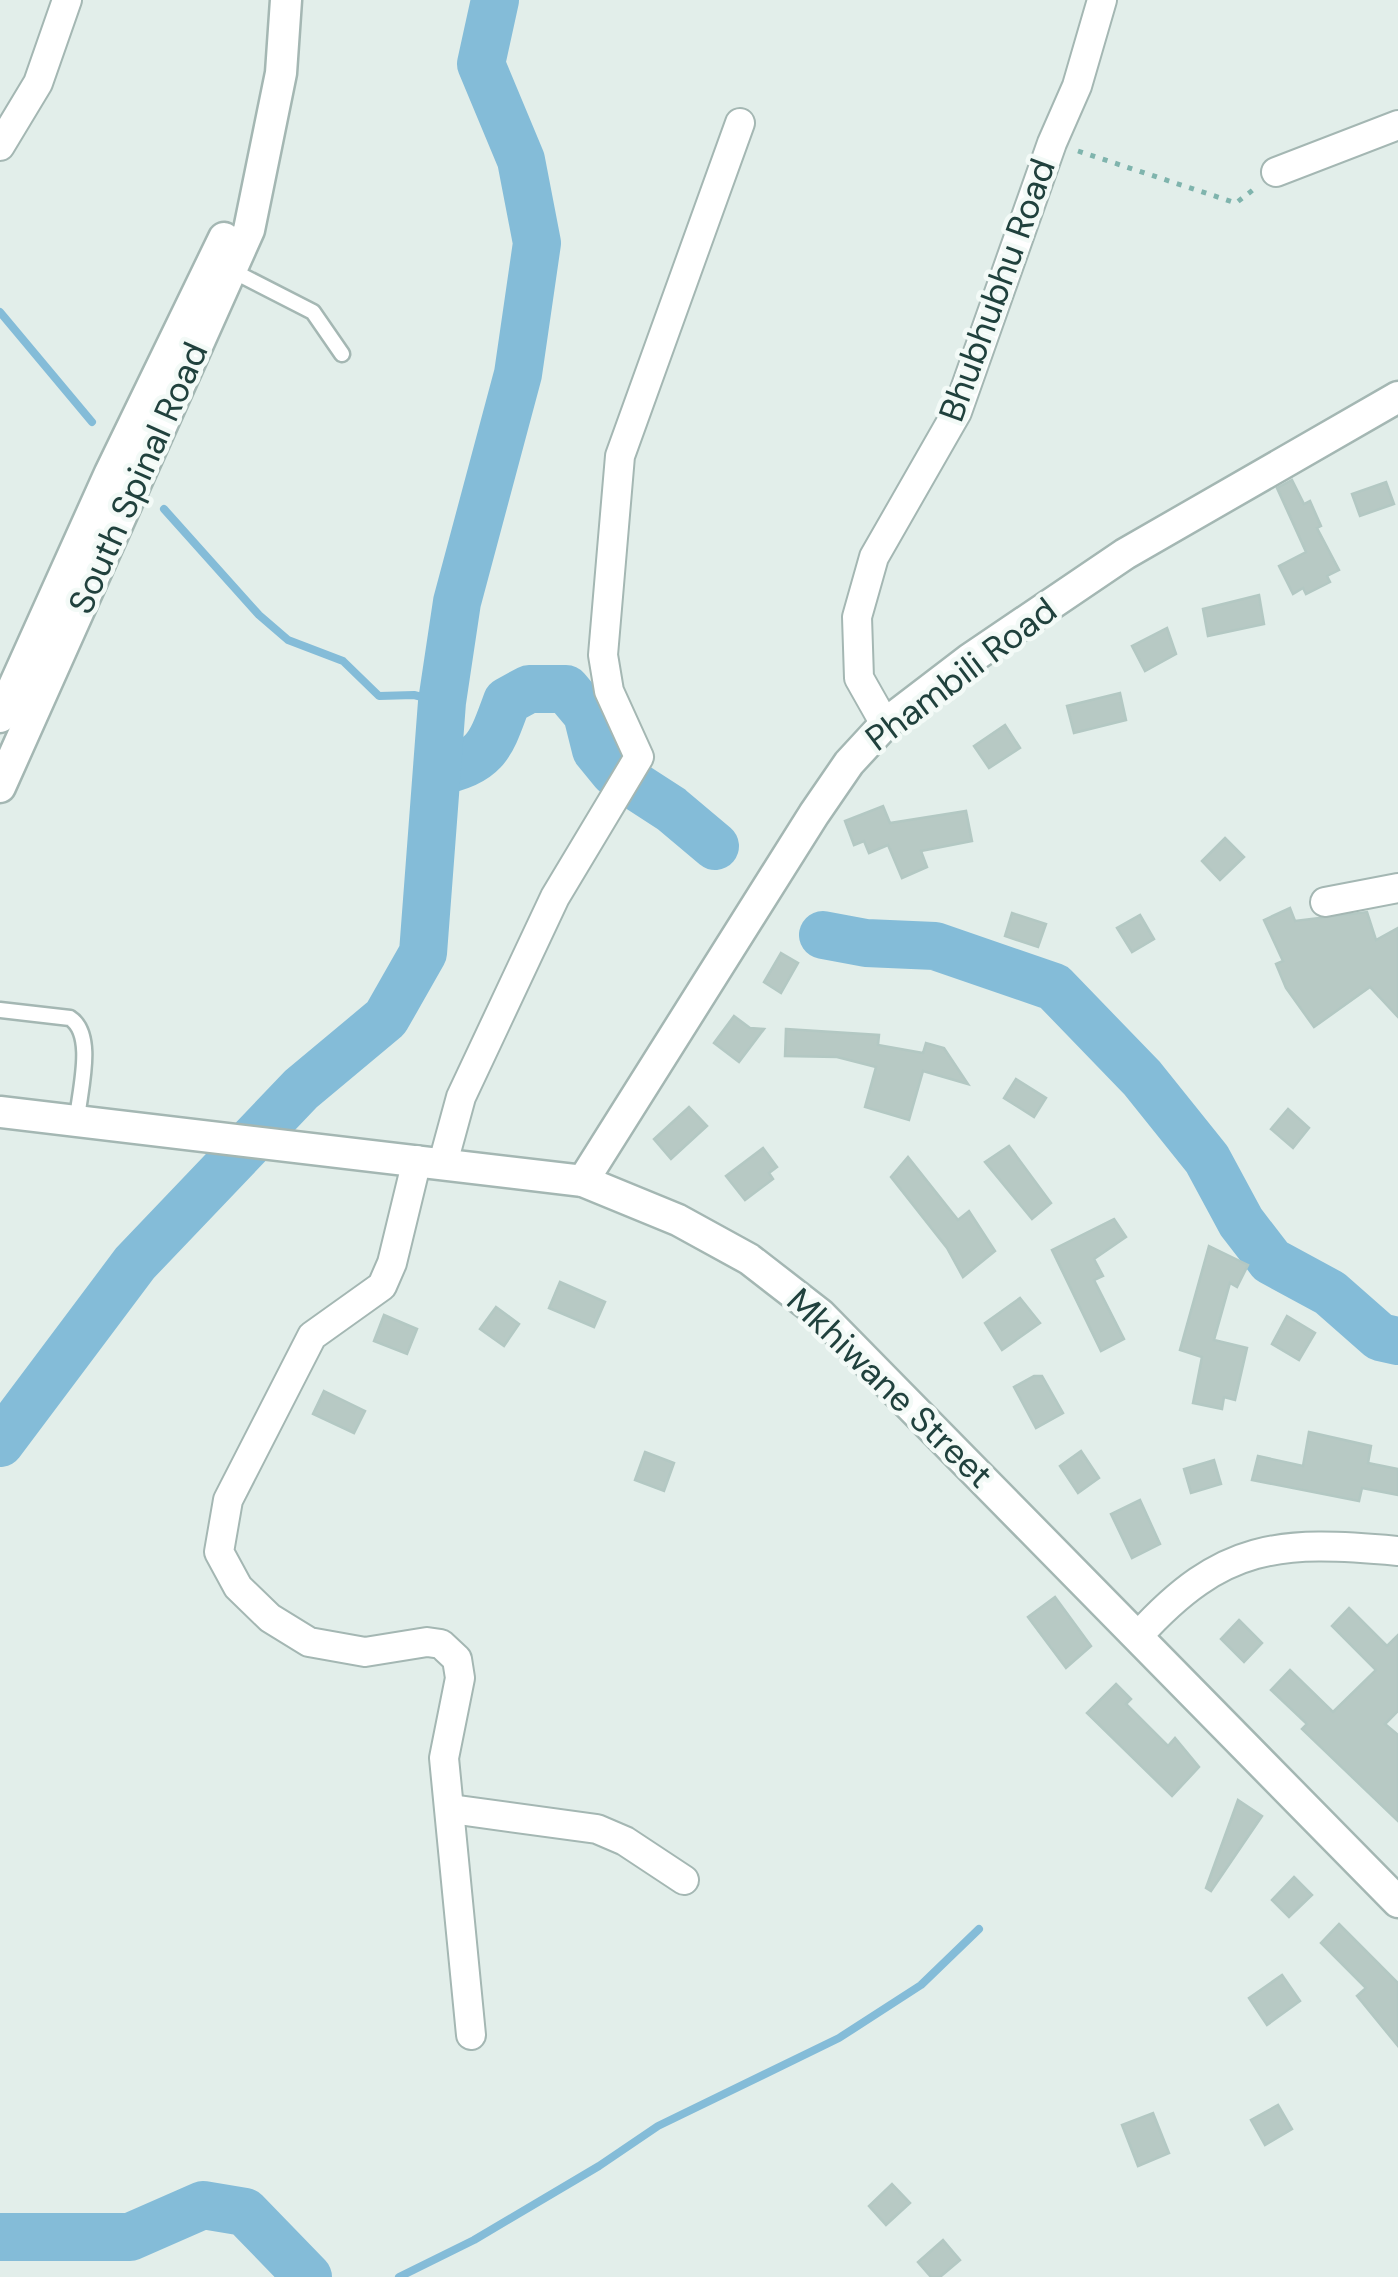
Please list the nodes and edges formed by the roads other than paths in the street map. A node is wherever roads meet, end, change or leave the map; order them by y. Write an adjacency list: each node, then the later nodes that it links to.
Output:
1 (67, 0): 6 (street)
2 (286, 0): 8 (street, South Spinal Road)
3 (1102, 0): 12 (street, Bhubhubhu Road)
4 (740, 123): 19 (street)
5 (1398, 125): 7 (street)
6 (0, 146)
7 (1276, 172)
8 (222, 266): 9 (lane); 11 (street, South Spinal Road); 13 (street, South Spinal Road)
9 (342, 354)
10 (1398, 396): 12 (street, Phambili Road)
11 (0, 717)
12 (885, 724): 20 (street, Phambili Road)
13 (0, 787)
14 (1398, 888): 15 (street)
15 (1325, 902)
16 (0, 1010): 18 (lane)
17 (0, 1112): 18 (street, Mkhiwane Street)
18 (77, 1120): 19 (street, Mkhiwane Street)
19 (416, 1160): 20 (street, Mkhiwane Street); 24 (street)
20 (583, 1181): 23 (street, Mkhiwane Street)
21 (1386, 1550): 22 (street); 23 (street)
22 (1398, 1572)
23 (1139, 1635): 26 (street, Mkhiwane Street)
24 (451, 1809): 25 (street); 27 (street)
25 (684, 1880)
26 (1398, 1902)
27 (472, 2035)

